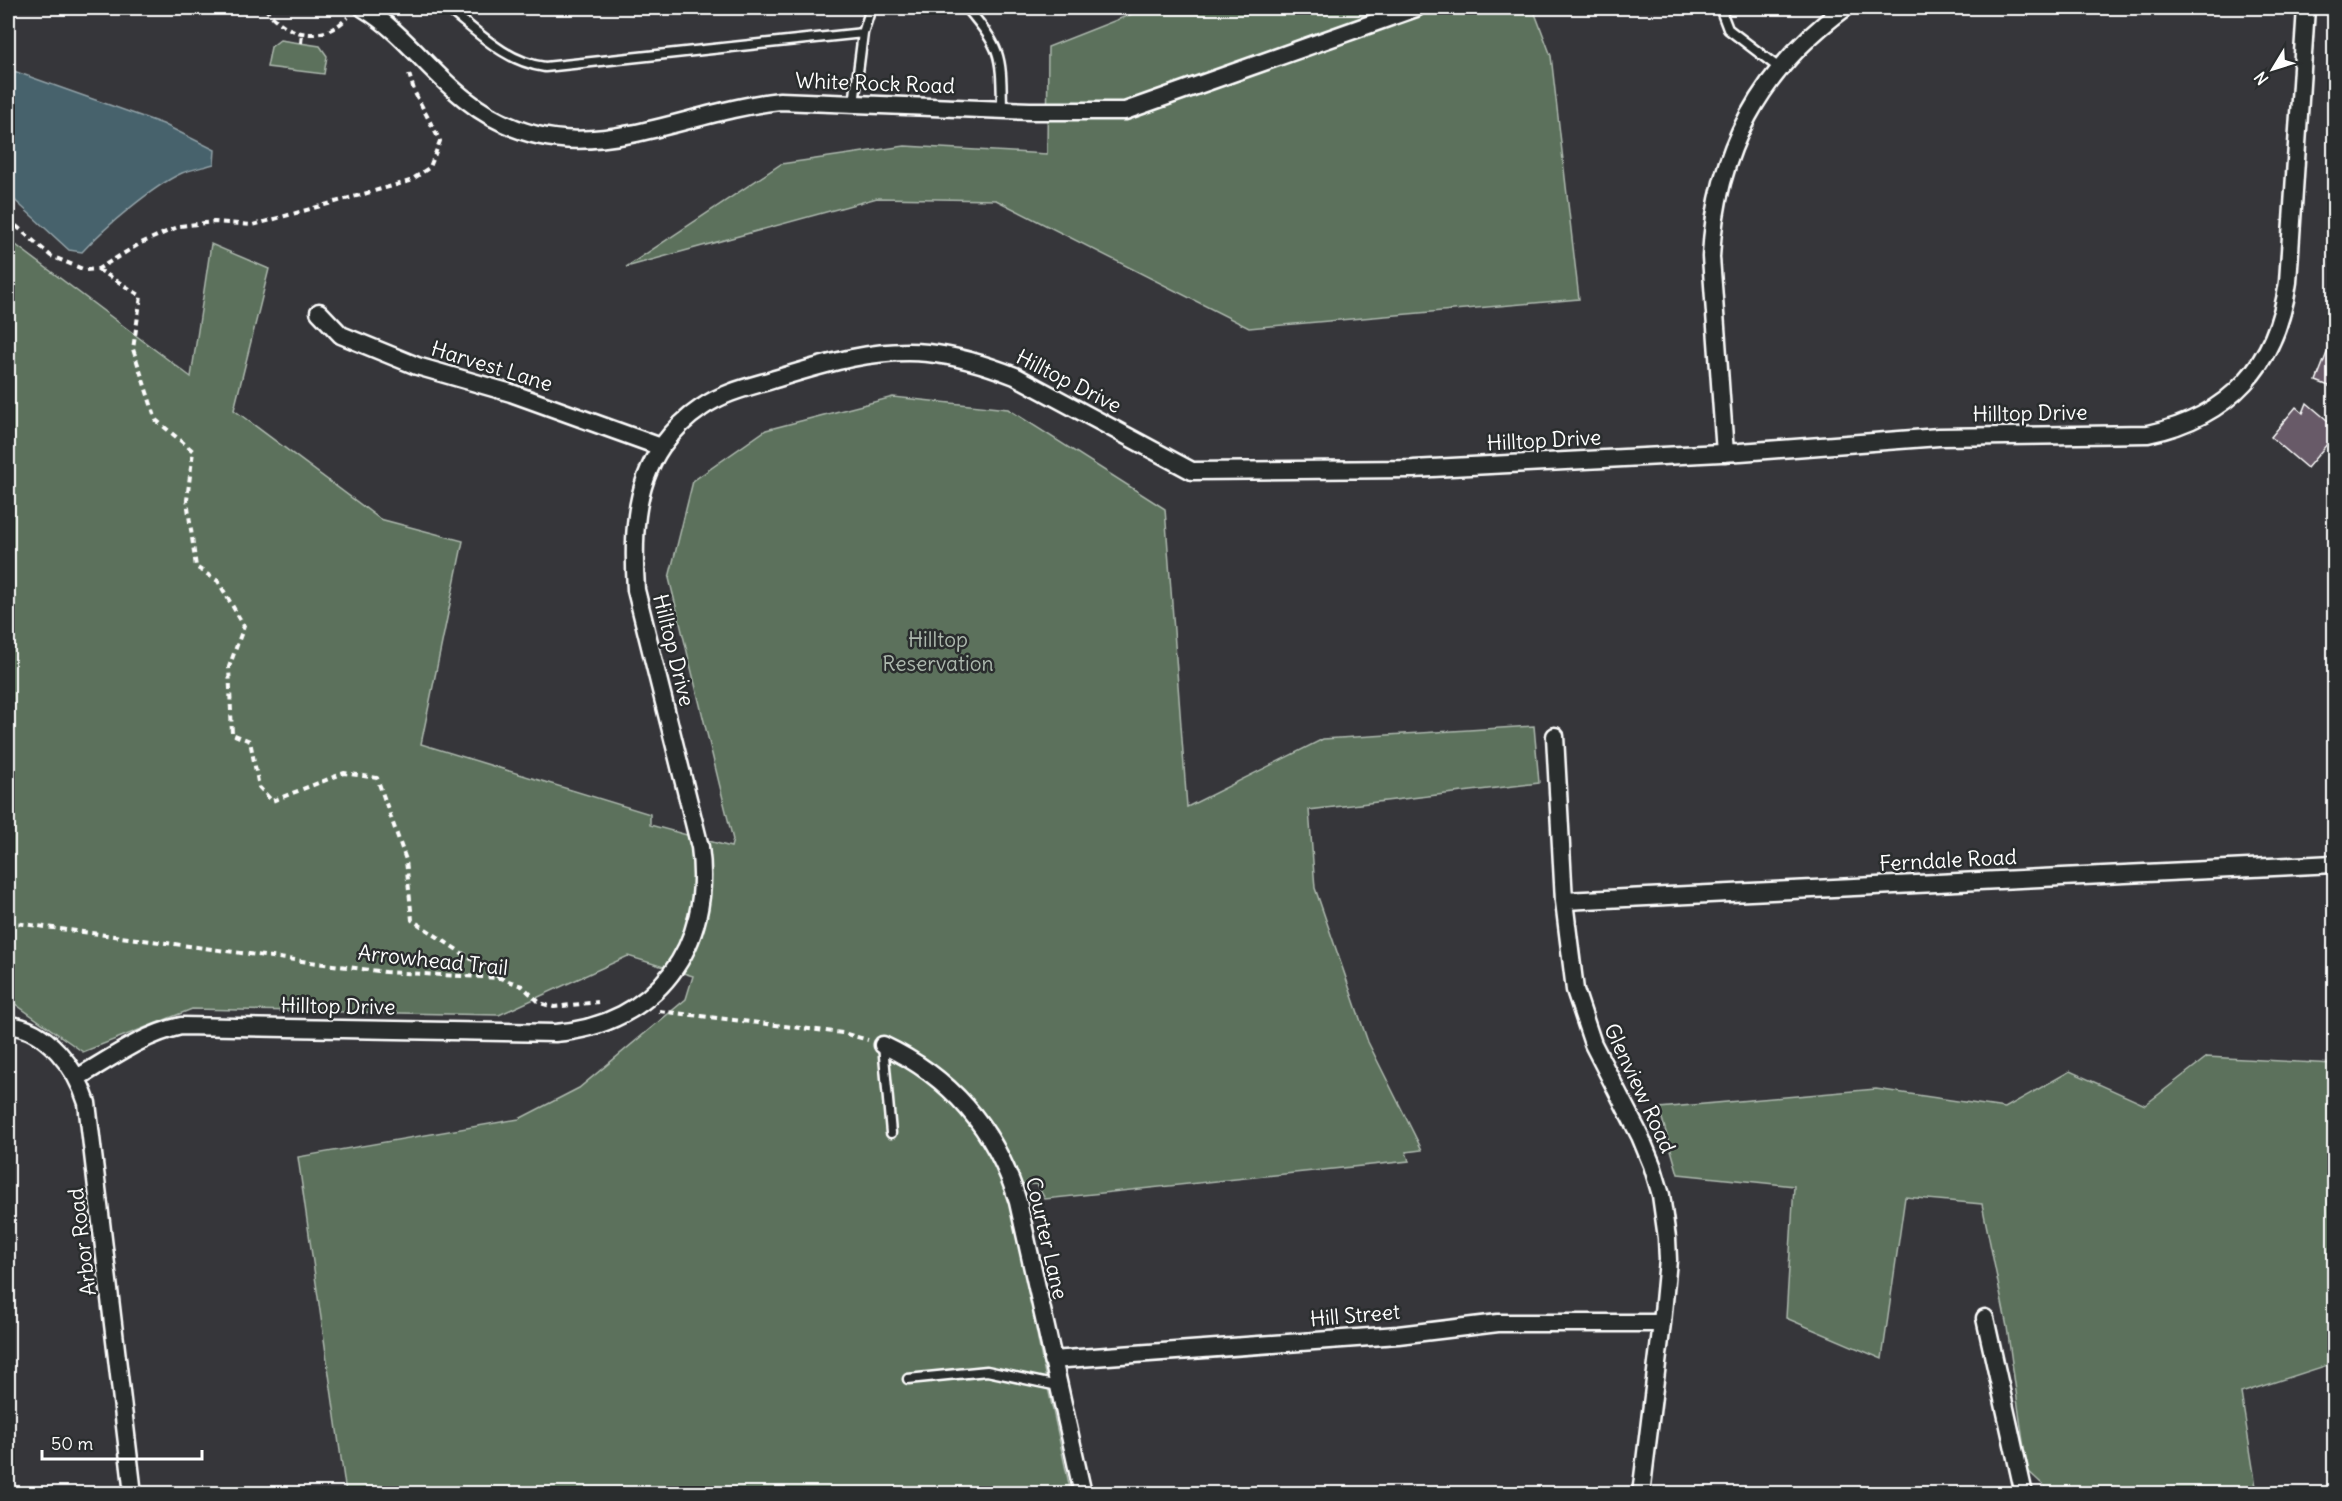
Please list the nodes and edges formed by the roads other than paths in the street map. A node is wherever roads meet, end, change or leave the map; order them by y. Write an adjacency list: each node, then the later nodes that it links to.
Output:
1 (447, 8): 9 (lane)
2 (871, 8): 9 (lane)
3 (968, 8): 12 (lane)
4 (1416, 8): 12 (street, White Rock Road)
5 (1720, 8): 10 (lane)
6 (1845, 8): 10 (street)
7 (2306, 8): 15 (street, Hilltop Drive)
8 (357, 11): 11 (street, White Rock Road)
9 (863, 33): 11 (lane)
10 (1779, 68): 15 (street)
11 (854, 105): 12 (street, White Rock Road)
12 (1002, 110)
13 (320, 312): 14 (street, Harvest Lane)
14 (661, 447): 15 (street, Hilltop Drive); 21 (street, Hilltop Drive)
15 (1725, 453)
16 (1555, 736): 18 (street, Glenview Road)
17 (2334, 864): 18 (street, Ferndale Road)
18 (1564, 902): 24 (street, Glenview Road)
19 (8, 1025): 21 (street, Arbor Road)
20 (883, 1045): 22 (lane); 25 (street, Courter Lane)
21 (77, 1078): 28 (street, Arbor Road)
22 (891, 1133)
23 (1985, 1318): 31 (street)
24 (1662, 1323): 25 (street, Hill Street); 30 (street, Glenview Road)
25 (1052, 1360): 27 (street, Courter Lane)
26 (908, 1378): 27 (lane)
27 (1058, 1386): 29 (street, Courter Lane)
28 (133, 1494)
29 (1083, 1494)
30 (1641, 1494)
31 (2024, 1494)

